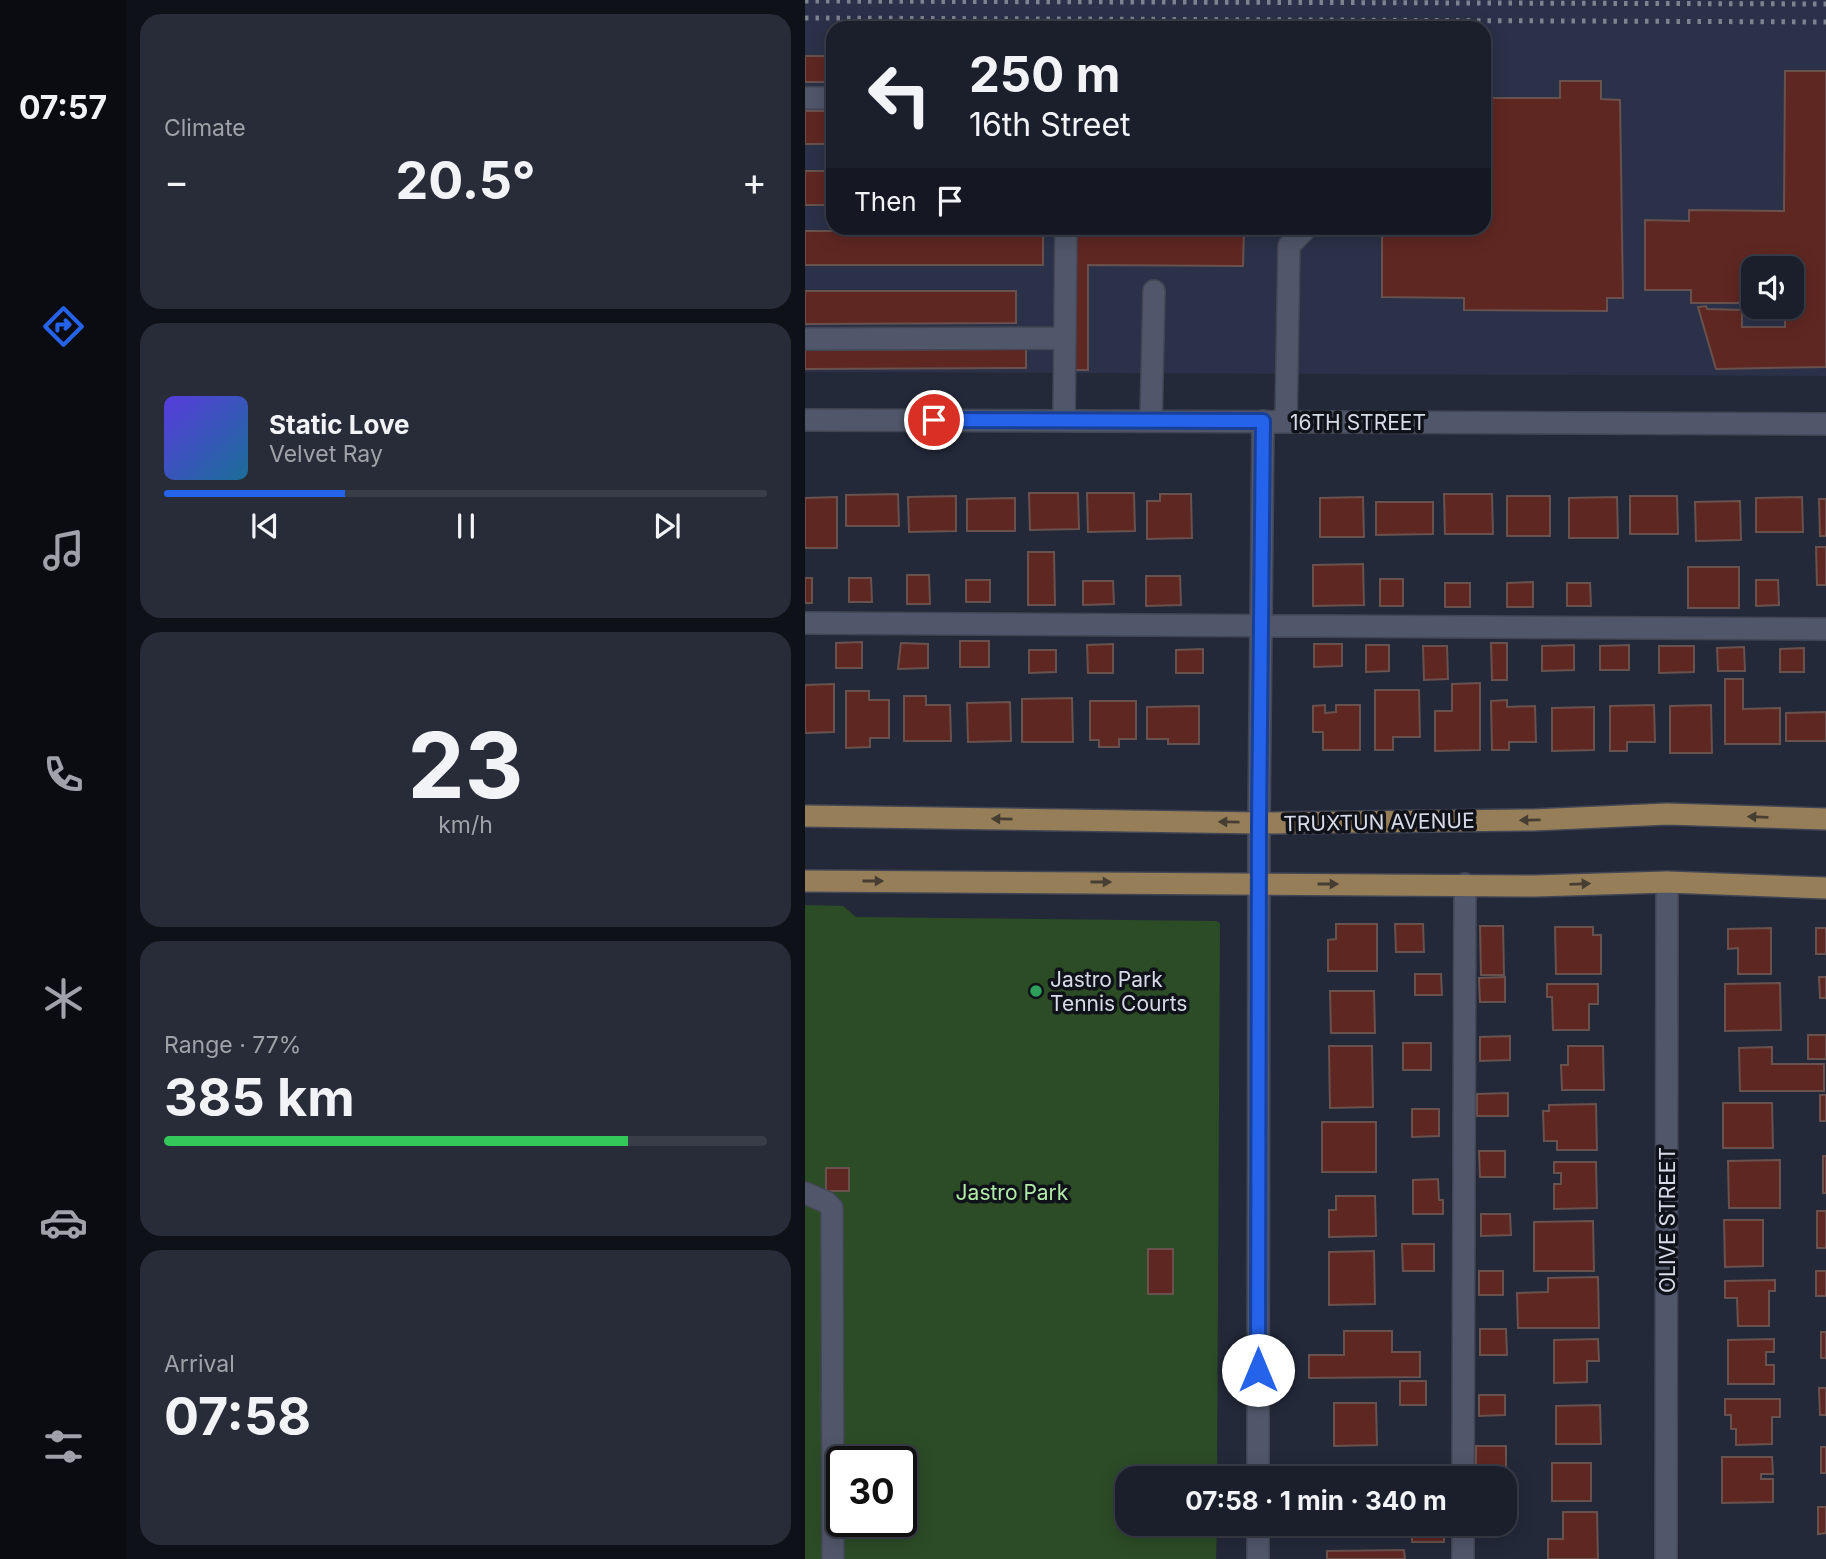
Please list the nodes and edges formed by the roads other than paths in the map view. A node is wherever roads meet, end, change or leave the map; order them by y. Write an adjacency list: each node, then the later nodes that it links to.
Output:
1 (805, 98): 2 (street)
2 (826, 98)
3 (1066, 235): 6 (street)
4 (1299, 235): 12 (street)
5 (1154, 291): 10 (street)
6 (1065, 338): 7 (street); 9 (street)
7 (805, 339)
8 (805, 420): 9 (street, 16TH STREET)
9 (1064, 421): 10 (street, 16TH STREET)
10 (1151, 421): 11 (street, 16TH STREET)
11 (1263, 421): 12 (street, 16TH STREET); 15 (street)
12 (1286, 421): 13 (street, 16TH STREET)
13 (1826, 424)
14 (805, 623): 15 (street)
15 (1261, 625): 16 (street); 19 (street)
16 (1826, 629)
17 (805, 816): 19 (main road, TRUXTUN AVENUE, one-way to 17)
18 (1826, 819): 19 (main road, TRUXTUN AVENUE, one-way to 19)
19 (1259, 823): 22 (street)
20 (805, 881): 22 (main road, one-way to 22)
21 (1667, 881): 23 (main road, one-way to 21); 24 (main road); 33 (street, OLIVE STREET)
22 (1260, 883): 23 (main road, one-way to 23); 26 (street)
23 (1465, 884): 27 (street)
24 (1826, 888)
25 (805, 1193): 30 (street)
26 (1258, 1466)
27 (1463, 1466)
28 (1258, 1536): 31 (street)
29 (1463, 1536): 32 (street)
30 (833, 1559)
31 (1258, 1559)
32 (1463, 1559)
33 (1666, 1559)

